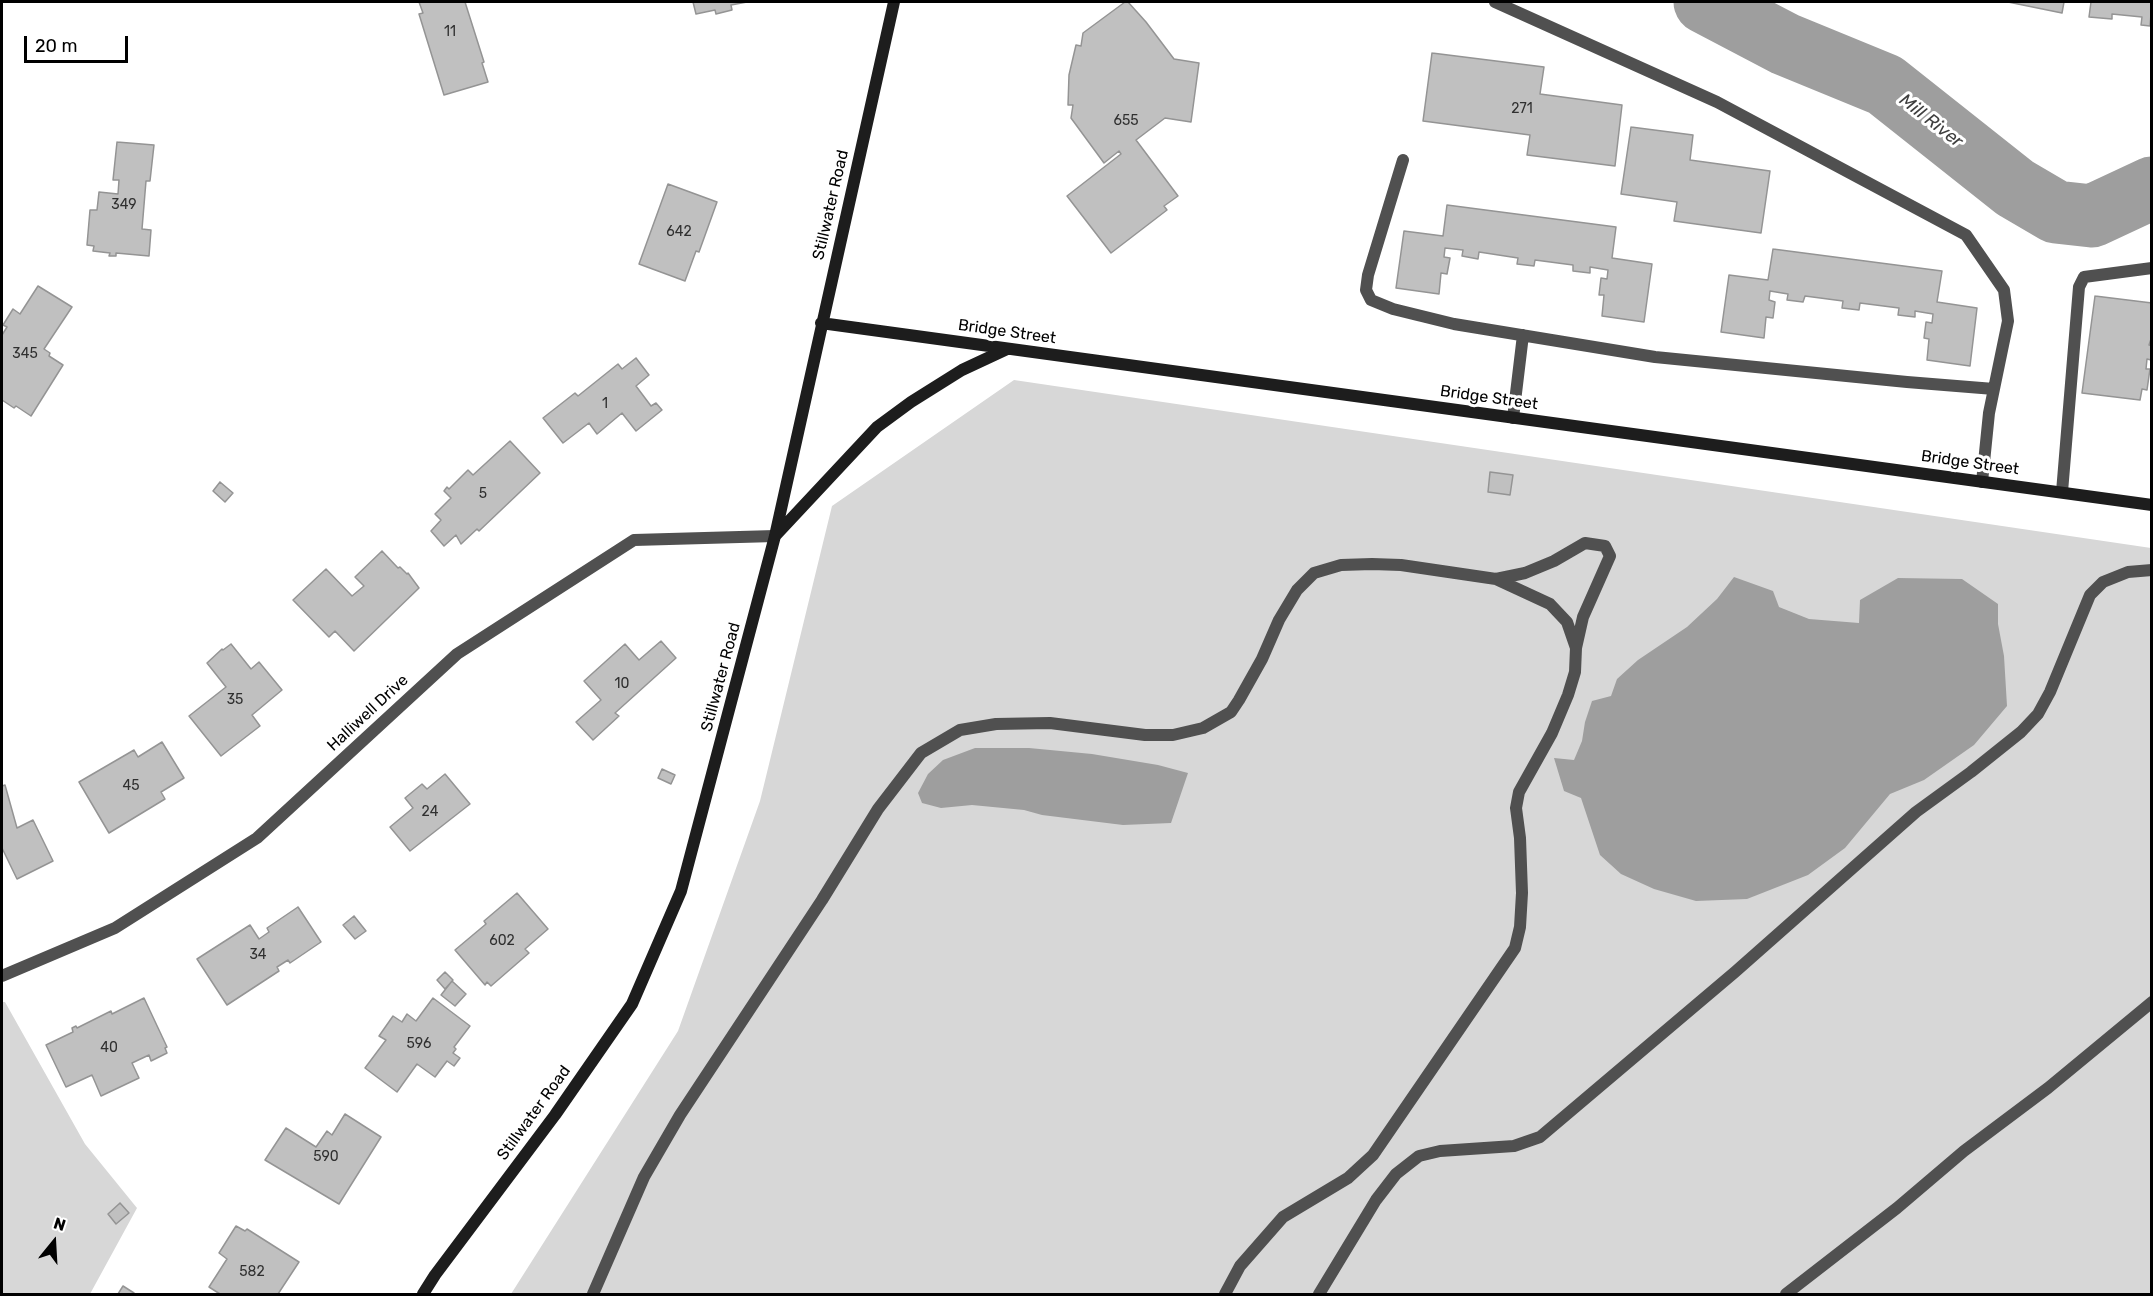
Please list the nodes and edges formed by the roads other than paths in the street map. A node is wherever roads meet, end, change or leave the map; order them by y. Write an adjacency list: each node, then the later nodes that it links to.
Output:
1 (894, 2): 5 (main road, Stillwater Road)
2 (1495, 2): 8 (street)
3 (1403, 160): 6 (street)
4 (2151, 268): 11 (street)
5 (821, 323): 7 (main road, Bridge Street); 13 (main road, Stillwater Road)
6 (1523, 335): 8 (street); 9 (street)
7 (1007, 349): 9 (main road, Bridge Street); 13 (main road)
8 (1994, 389): 10 (street)
9 (1513, 418): 10 (main road, Bridge Street)
10 (1982, 482): 11 (main road, Bridge Street)
11 (2062, 492): 12 (main road, Bridge Street)
12 (2151, 505)
13 (775, 536): 17 (street, Halliwell Drive); 19 (main road, Stillwater Road)
14 (2151, 570): 22 (street)
15 (1496, 579): 16 (street); 16 (street); 20 (street)
16 (1576, 648): 21 (street)
17 (2, 976)
18 (2151, 1002): 23 (street)
19 (423, 1294)
20 (593, 1294)
21 (1225, 1294)
22 (1319, 1294)
23 (1786, 1294)

